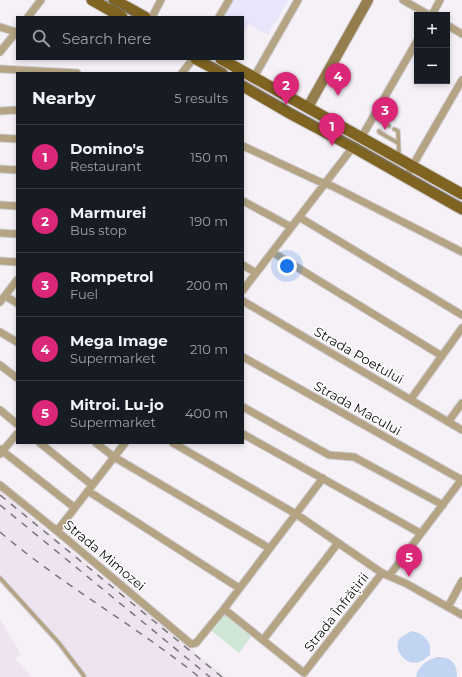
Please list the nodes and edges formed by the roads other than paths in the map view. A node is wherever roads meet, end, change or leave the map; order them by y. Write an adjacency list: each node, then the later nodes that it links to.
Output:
1 (41, 0): 12 (street)
2 (92, 0): 13 (main road)
3 (114, 0): 14 (main road)
4 (161, 0): 15 (street)
5 (229, 0): 16 (street)
6 (298, 0): 31 (street)
7 (368, 0): 34 (street)
8 (403, 0): 10 (street)
9 (440, 0): 11 (street)
10 (425, 12)
11 (432, 12)
12 (29, 16)
13 (120, 16)
14 (143, 16)
15 (153, 16)
16 (220, 16)
17 (0, 27): 19 (street)
18 (450, 27): 21 (street)
19 (16, 31)
20 (16, 32): 23 (street)
21 (462, 34)
22 (414, 46): 37 (street)
23 (0, 52)
24 (192, 60): 29 (street)
25 (198, 60): 30 (main road)
26 (223, 60): 31 (main road)
27 (0, 70): 28 (street)
28 (51, 72)
29 (183, 72)
30 (220, 72)
31 (254, 77): 34 (main road)
32 (462, 80): 49 (street)
33 (244, 87): 47 (main road)
34 (308, 107): 43 (main road)
35 (16, 110): 36 (street)
36 (0, 111)
37 (375, 118): 38 (lane); 39 (lane); 43 (street)
38 (378, 124)
39 (389, 126)
40 (396, 130): 45 (lane)
41 (379, 131): 45 (lane)
42 (0, 138): 44 (street)
43 (361, 138): 48 (main road)
44 (16, 139)
45 (398, 143): 48 (lane)
46 (244, 146): 53 (street)
47 (353, 147): 52 (main road); 53 (street)
48 (399, 159): 49 (main road)
49 (413, 167): 52 (street); 54 (main road)
50 (0, 169): 51 (street)
51 (16, 170)
52 (406, 177): 58 (main road)
53 (325, 184): 59 (street); 64 (street)
54 (462, 194)
55 (244, 202): 60 (street)
56 (0, 205): 57 (street)
57 (16, 206)
58 (461, 207)
59 (299, 217): 60 (street); 74 (street)
60 (291, 227): 63 (street)
61 (0, 233): 62 (street)
62 (16, 234)
63 (272, 252): 68 (street); 78 (street)
64 (462, 252)
65 (0, 261): 66 (street)
66 (16, 262)
67 (244, 266): 68 (street)
68 (256, 273): 70 (street)
69 (16, 281): 71 (street)
70 (244, 289)
71 (2, 299): 73 (street)
72 (244, 302): 82 (street, Strada Poetului)
73 (16, 303)
74 (462, 315)
75 (462, 328): 78 (street)
76 (0, 332): 77 (street)
77 (16, 341)
78 (442, 356): 82 (street)
79 (244, 358): 98 (street, Strada Macului)
80 (0, 365): 81 (street)
81 (16, 377)
82 (411, 399): 86 (street, Strada Poetului)
83 (462, 403): 86 (street)
84 (244, 408): 102 (street)
85 (0, 410): 87 (street)
86 (448, 422): 88 (street, Strada Poetului)
87 (16, 423)
88 (462, 430)
89 (16, 435): 95 (street)
90 (244, 435): 97 (street)
91 (41, 444): 100 (street)
92 (97, 444): 96 (street)
93 (124, 444): 96 (street)
94 (175, 444): 104 (street)
95 (1, 451): 103 (street)
96 (114, 457): 100 (street); 108 (street)
97 (323, 478): 104 (street); 106 (street)
98 (462, 480): 102 (street, Strada Înfrățirii)
99 (0, 485): 105 (street, Strada Mimozei)
100 (92, 485): 101 (street)
101 (88, 491): 103 (street); 112 (street)
102 (442, 505): 106 (street, Strada Înfrățirii)
103 (74, 508): 105 (street)
104 (296, 514): 107 (street); 108 (street)
105 (57, 531): 114 (street, Strada Mimozei)
106 (420, 534): 109 (street, Strada Înfrățirii)
107 (338, 543): 109 (street); 116 (street)
108 (269, 548): 112 (street)
109 (385, 574): 113 (street); 116 (street, Strada Înfrățirii)
110 (0, 578): 117 (lane)
111 (462, 582): 113 (street)
112 (239, 588): 114 (street)
113 (448, 607): 115 (street)
114 (224, 609): 116 (street)
115 (462, 615)
116 (263, 640)
117 (84, 676)

